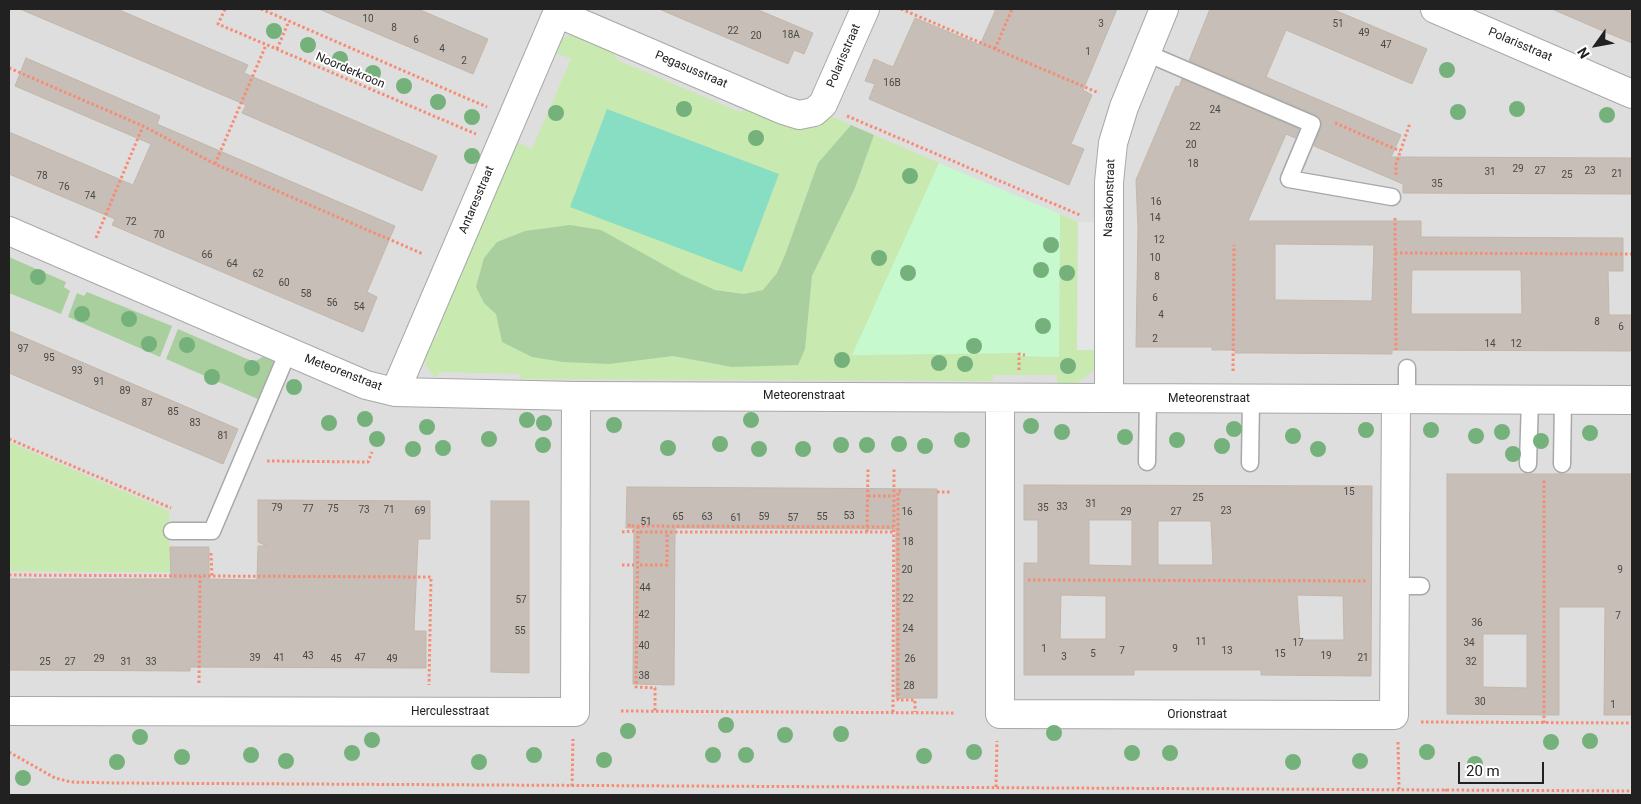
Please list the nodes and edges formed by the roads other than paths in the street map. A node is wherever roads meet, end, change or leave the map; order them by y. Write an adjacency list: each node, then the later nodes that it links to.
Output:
1 (865, 9): 7 (street, Polarisstraat)
2 (1164, 9): 5 (street, Nasakonstraat)
3 (1435, 9): 6 (street, Polarisstraat)
4 (558, 11): 7 (street, Pegasusstraat); 12 (street, Antaresstraat)
5 (1146, 53): 8 (lane); 15 (street, Nasakonstraat)
6 (1632, 94)
7 (834, 109)
8 (1394, 205)
9 (9, 231): 10 (street, Meteorenstraat)
10 (288, 352): 12 (street, Meteorenstraat); 26 (lane)
11 (1402, 363): 18 (lane)
12 (395, 392): 13 (street, Meteorenstraat)
13 (576, 396): 14 (street, Meteorenstraat); 27 (street, Herculesstraat)
14 (1000, 398): 15 (street, Meteorenstraat); 18 (street, Orionstraat)
15 (1109, 398): 16 (street, Meteorenstraat)
16 (1148, 398): 17 (street, Meteorenstraat); 25 (lane)
17 (1252, 399): 18 (street, Meteorenstraat); 22 (lane)
18 (1401, 399): 19 (street, Meteorenstraat)
19 (1530, 399): 20 (street, Meteorenstraat); 23 (lane)
20 (1563, 400): 21 (street, Meteorenstraat); 24 (lane)
21 (1632, 400)
22 (1250, 462)
23 (1528, 464)
24 (1562, 464)
25 (1146, 467)
26 (172, 531)
27 (9, 711)

